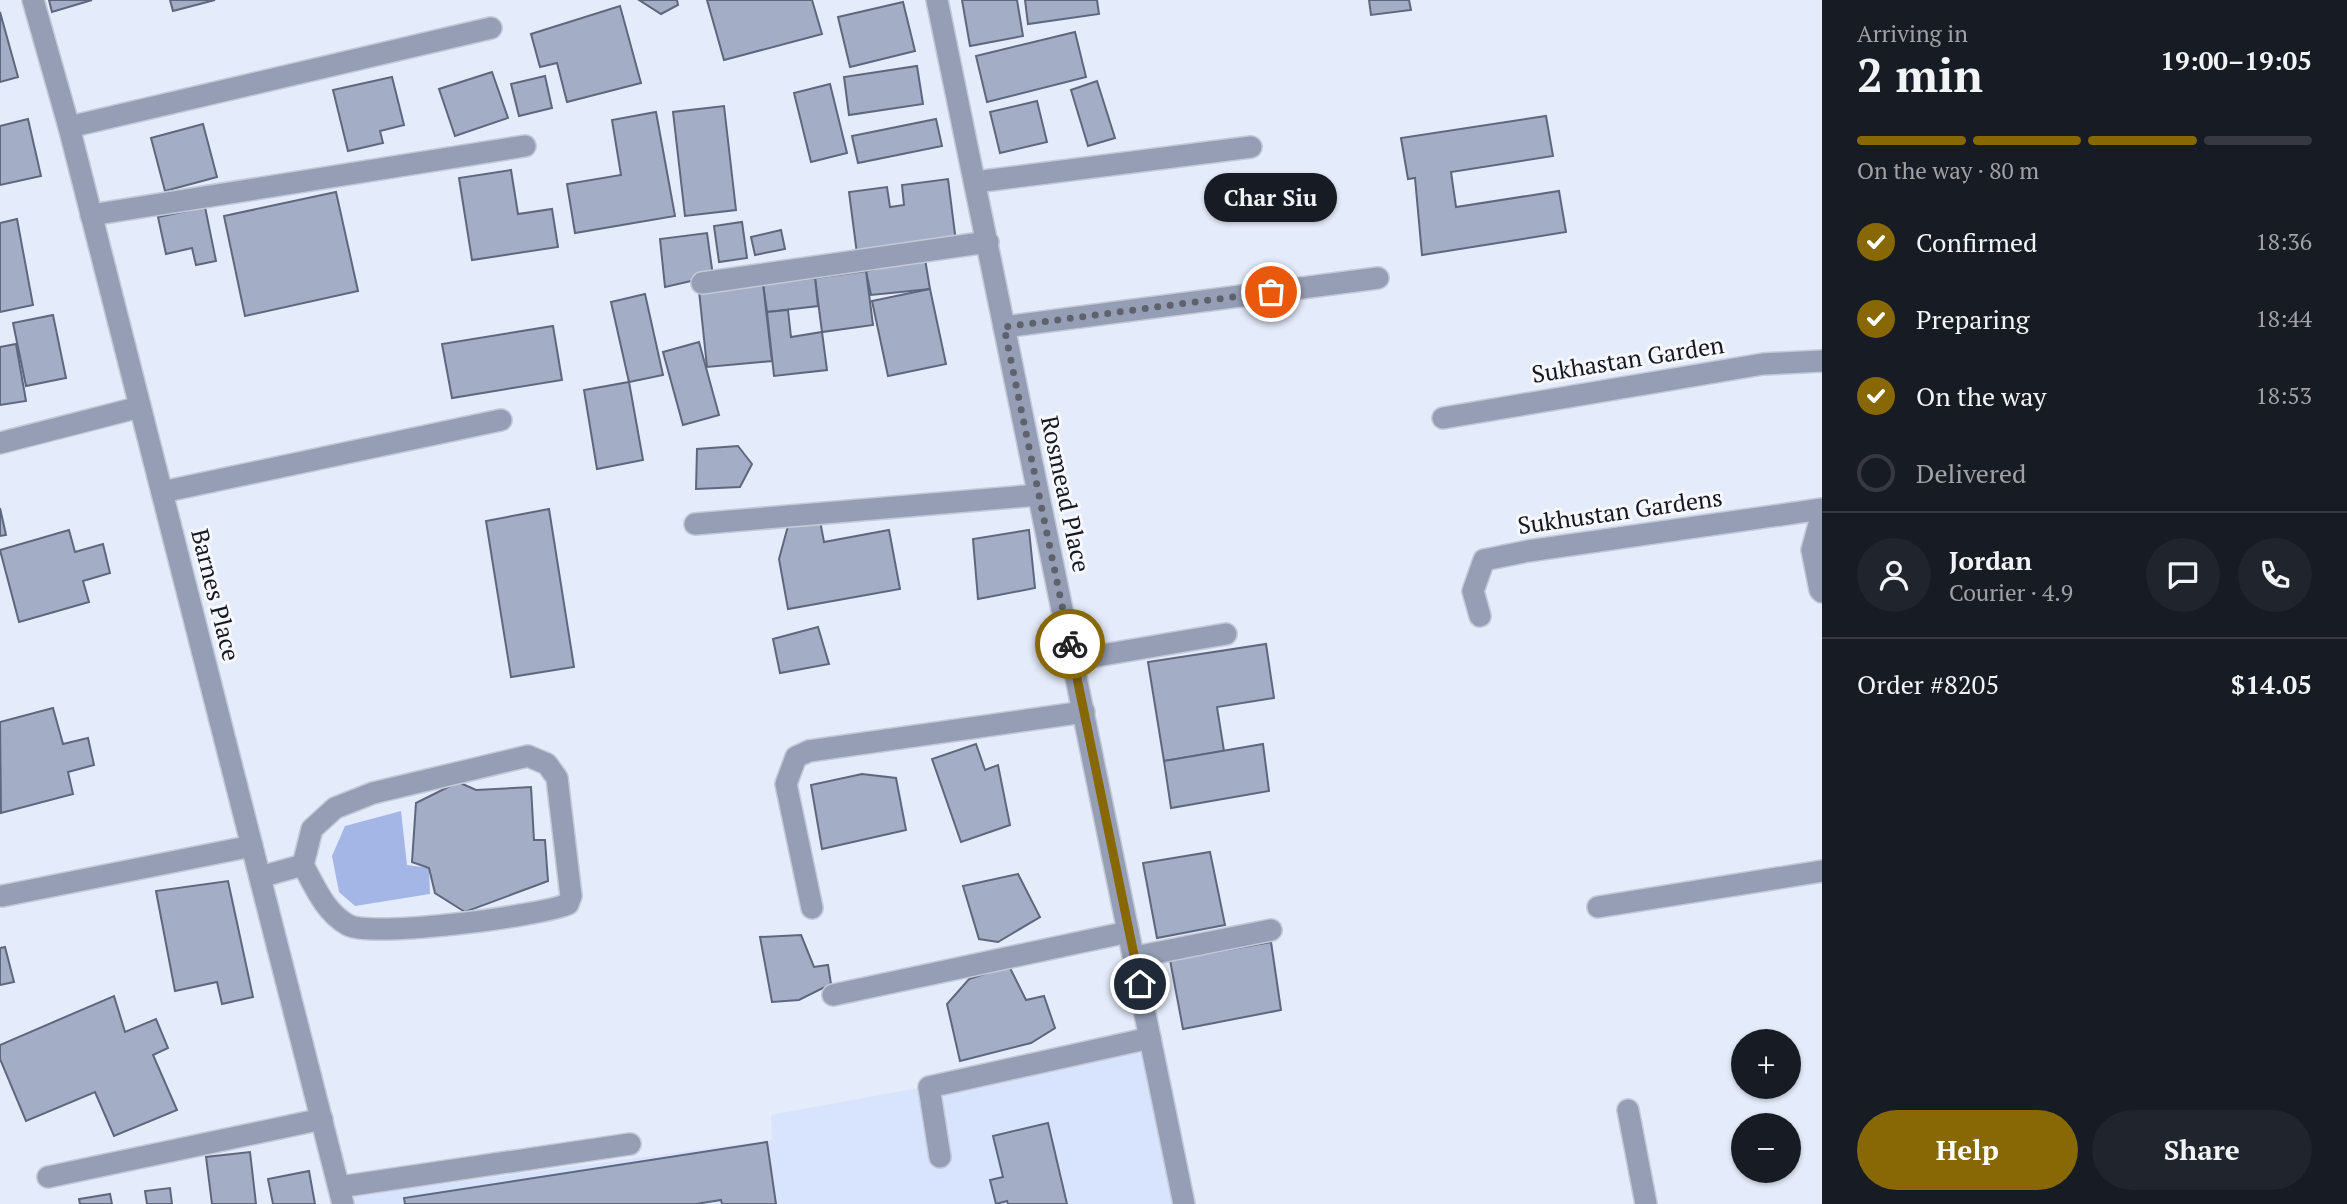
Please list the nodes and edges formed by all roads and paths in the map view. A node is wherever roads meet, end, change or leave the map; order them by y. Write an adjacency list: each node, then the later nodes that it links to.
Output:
1 (33, 0): 4 (street, Barnes Place)
2 (937, 0): 7 (street, Rosmead Place)
3 (491, 27): 4 (street)
4 (69, 127): 8 (street, Barnes Place)
5 (524, 146): 8 (street)
6 (1251, 147): 7 (street)
7 (975, 182): 9 (street, Rosmead Place)
8 (91, 215): 14 (street, Barnes Place)
9 (988, 242): 11 (street); 12 (street, Rosmead Place)
10 (1378, 278): 12 (street)
11 (702, 283)
12 (1004, 327): 19 (street, Rosmead Place)
13 (1822, 360): 15 (street, Sukhastan Garden)
14 (140, 407): 17 (street); 18 (street, Barnes Place)
15 (1443, 418)
16 (501, 420): 18 (street)
17 (0, 443)
18 (162, 492): 27 (street, Barnes Place)
19 (1038, 495): 21 (street); 25 (street, Rosmead Place)
20 (1822, 511): 22 (street); 23 (street, Sukhustan Gardens)
21 (695, 524)
22 (1822, 592)
23 (1480, 616)
24 (1226, 634): 25 (street)
25 (1073, 660): 26 (street, Rosmead Place)
26 (1084, 712): 33 (street); 35 (street, Rosmead Place)
27 (252, 846): 30 (street, Barnes Place); 31 (street)
28 (303, 865): 28 (street); 30 (street)
29 (1822, 872): 32 (street)
30 (260, 877): 40 (street, Barnes Place)
31 (2, 896)
32 (1598, 907)
33 (812, 908)
34 (1271, 930): 36 (street)
35 (1128, 932): 36 (street, Rosmead Place); 37 (street)
36 (1135, 957): 38 (street, Rosmead Place)
37 (834, 995)
38 (1150, 1038): 42 (street); 45 (street, Rosmead Place)
39 (1628, 1110): 46 (street)
40 (322, 1119): 43 (street); 44 (street, Barnes Place)
41 (630, 1144): 44 (street)
42 (940, 1157)
43 (48, 1177)
44 (341, 1196)
45 (1184, 1204)
46 (1646, 1204)

